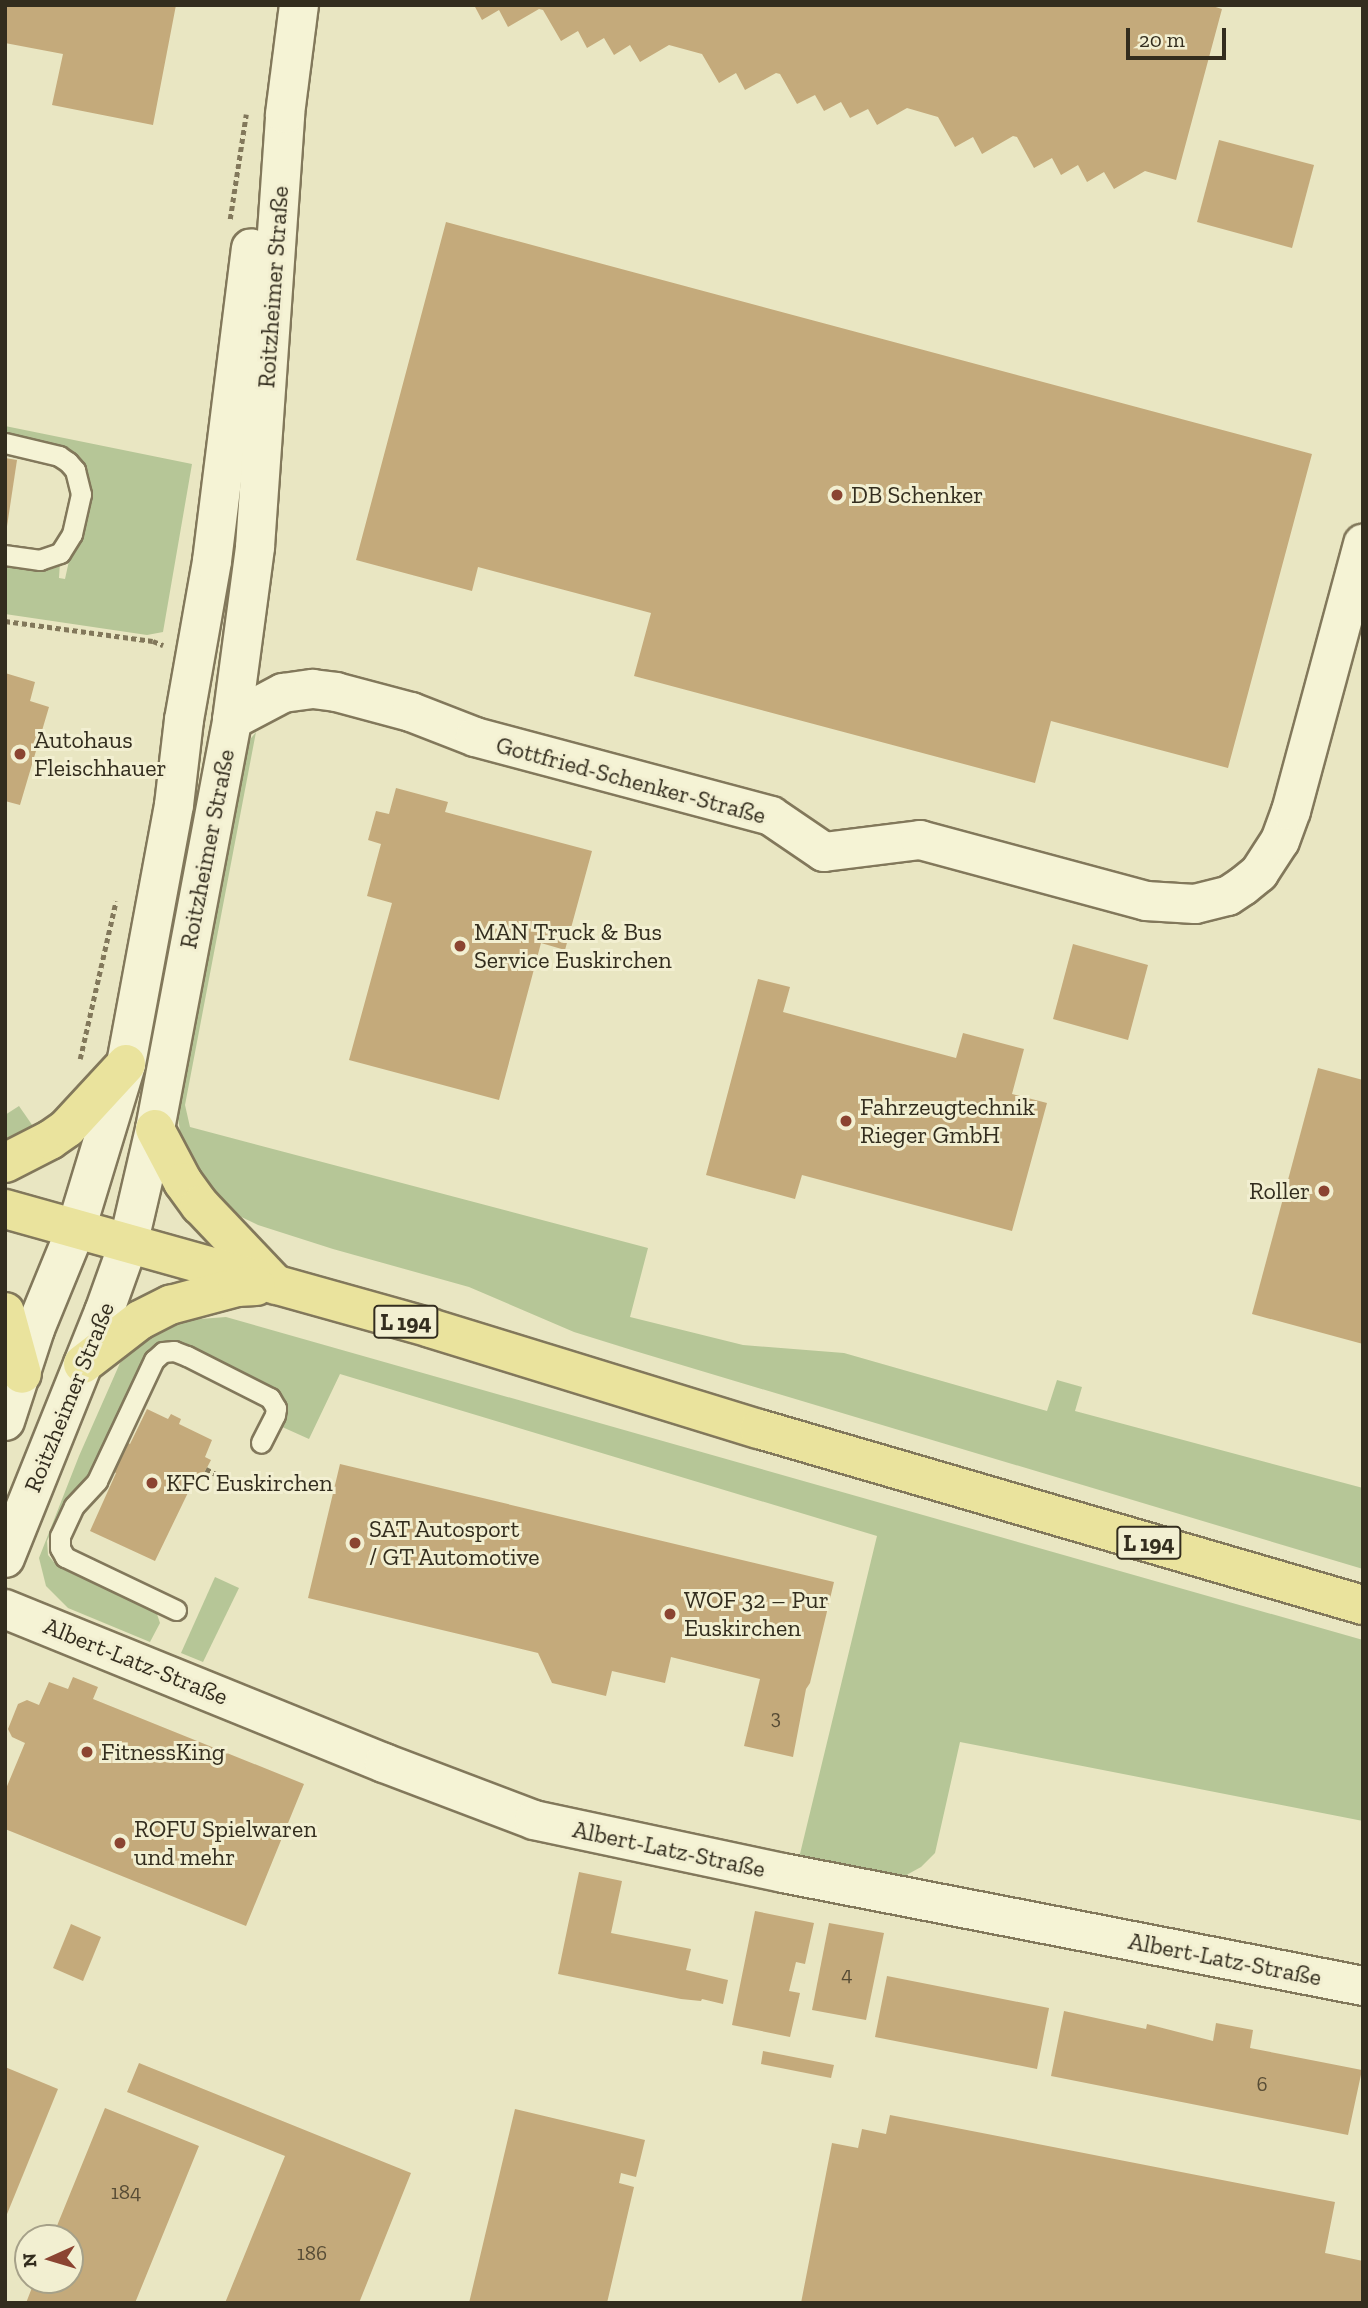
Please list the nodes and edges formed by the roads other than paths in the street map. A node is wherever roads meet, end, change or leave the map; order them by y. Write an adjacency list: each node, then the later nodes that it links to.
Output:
1 (299, 5): 2 (street, Roitzheimer Straße)
2 (285, 114): 6 (street, Roitzheimer Straße); 7 (street, Roitzheimer Straße)
3 (5, 443): 5 (lane)
4 (1363, 544): 6 (street, Gottfried-Schenker-Straße)
5 (5, 555)
6 (232, 720): 8 (street, Roitzheimer Straße)
7 (126, 1064): 9 (main road); 11 (street, Roitzheimer Straße)
8 (155, 1129): 12 (street, Roitzheimer Straße); 13 (main road)
9 (5, 1163)
10 (5, 1209): 11 (main road, L 194)
11 (76, 1229): 12 (main road, L 194); 16 (street, Roitzheimer Straße)
12 (128, 1245): 13 (main road, L 194); 15 (street, Roitzheimer Straße)
13 (276, 1285): 15 (main road, L 194); 20 (main road, L 194)
14 (5, 1312): 16 (main road)
15 (83, 1364): 19 (street, Roitzheimer Straße)
16 (22, 1374): 17 (street, Roitzheimer Straße)
17 (5, 1421)
18 (261, 1443): 22 (lane)
19 (5, 1558)
20 (1363, 1605)
21 (5, 1609): 23 (street, Albert-Latz-Straße)
22 (176, 1610)
23 (1363, 1986)

